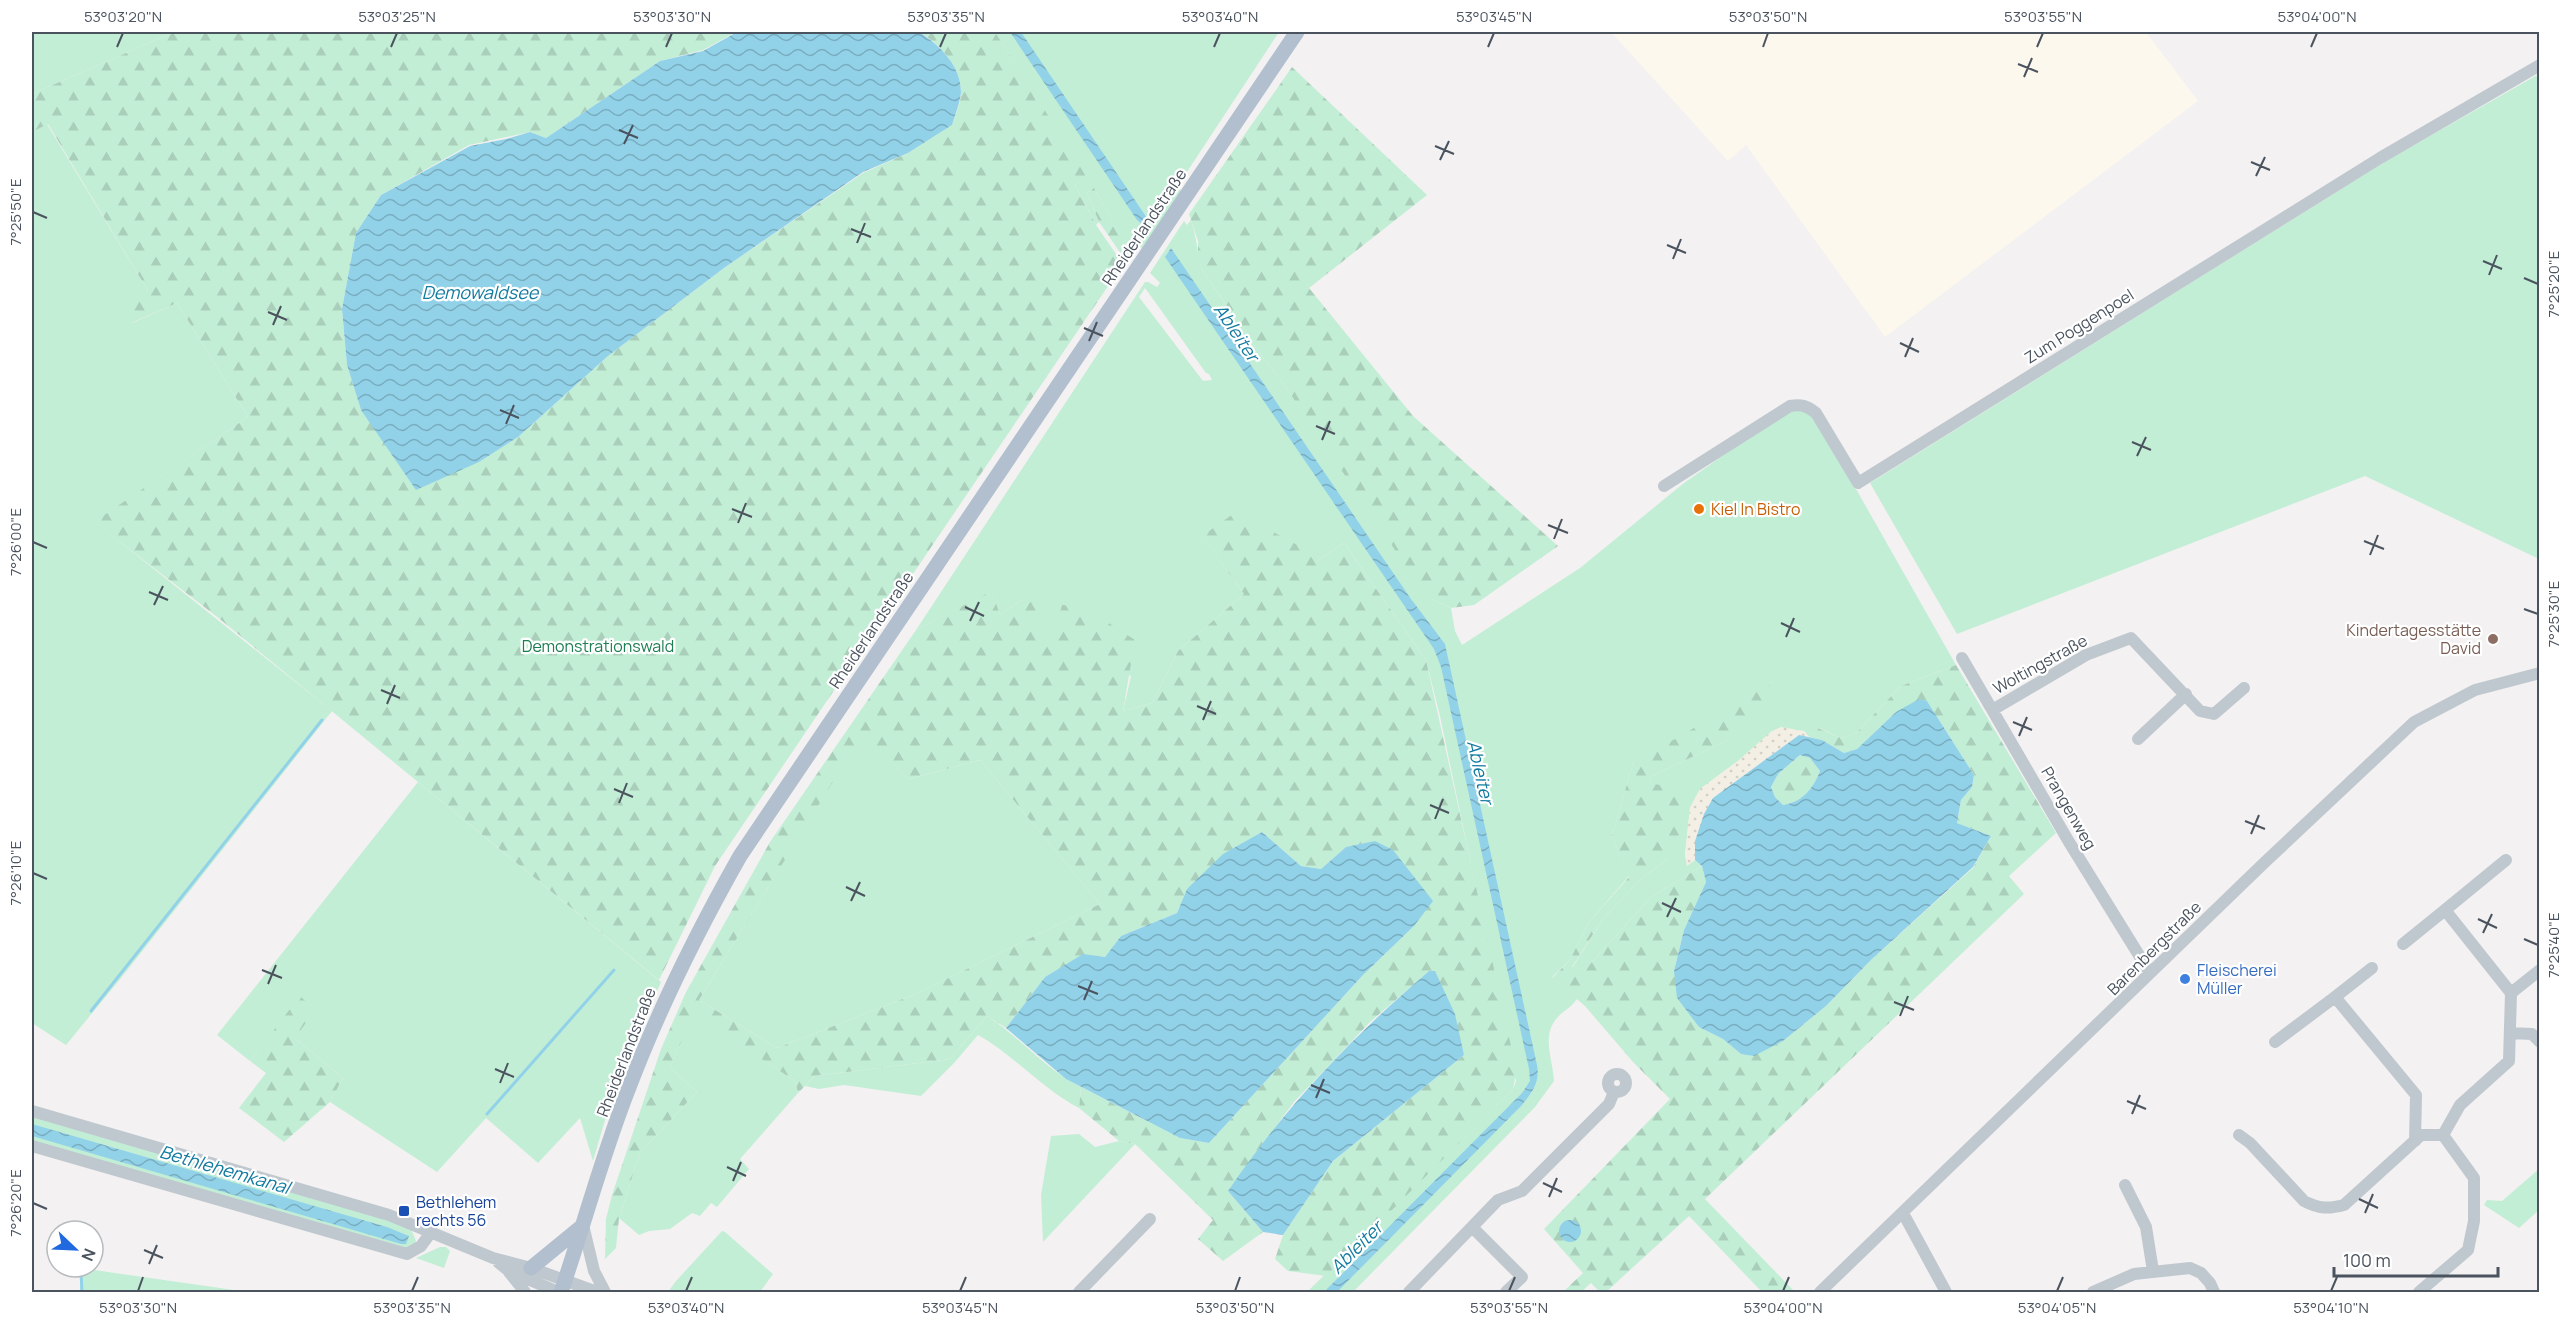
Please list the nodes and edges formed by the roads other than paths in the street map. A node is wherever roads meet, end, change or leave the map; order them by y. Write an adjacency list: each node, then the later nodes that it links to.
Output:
1 (1297, 32): 30 (main road, Rheiderlandstraße)
2 (2540, 65): 3 (street, Zum Poggenpoel)
3 (1664, 486)
4 (1962, 658): 8 (street, Prangenweg)
5 (2540, 673): 15 (street, Barenbergstraße)
6 (2244, 688): 7 (street, Woltingstraße)
7 (2186, 694): 8 (street, Woltingstraße); 9 (street)
8 (1994, 709): 15 (street, Prangenweg)
9 (2138, 739)
10 (2506, 860): 11 (street)
11 (2445, 910): 12 (street); 16 (street)
12 (2403, 944)
13 (2372, 968): 17 (street)
14 (2540, 970): 16 (street)
15 (2150, 973): 28 (street, Barenbergstraße)
16 (2511, 993): 18 (street)
17 (2335, 997): 19 (street); 25 (street)
18 (2510, 1033): 20 (street); 24 (street)
19 (2275, 1042)
20 (2540, 1042)
21 (1614, 1092): 31 (street)
22 (32, 1111): 32 (street)
23 (2239, 1135): 25 (street)
24 (2443, 1135): 25 (street); 48 (street)
25 (2415, 1141)
26 (32, 1146): 32 (street)
27 (2125, 1185): 36 (street)
28 (1903, 1213): 44 (street, Barenbergstraße); 45 (street)
29 (1150, 1219): 41 (street)
30 (583, 1225): 34 (main road); 37 (main road, Rheiderlandstraße); 40 (street)
31 (1472, 1227): 42 (street); 43 (street)
32 (432, 1231): 33 (street)
33 (493, 1258): 34 (street); 35 (street)
34 (531, 1268): 37 (street)
35 (509, 1271): 37 (street); 38 (street)
36 (2153, 1271): 46 (street); 47 (street)
37 (561, 1289): 39 (street)
38 (525, 1293)
39 (597, 1293)
40 (605, 1293)
41 (1079, 1293)
42 (1409, 1293)
43 (1506, 1293)
44 (1820, 1293)
45 (1946, 1293)
46 (2093, 1293)
47 (2214, 1293)
48 (2420, 1293)

